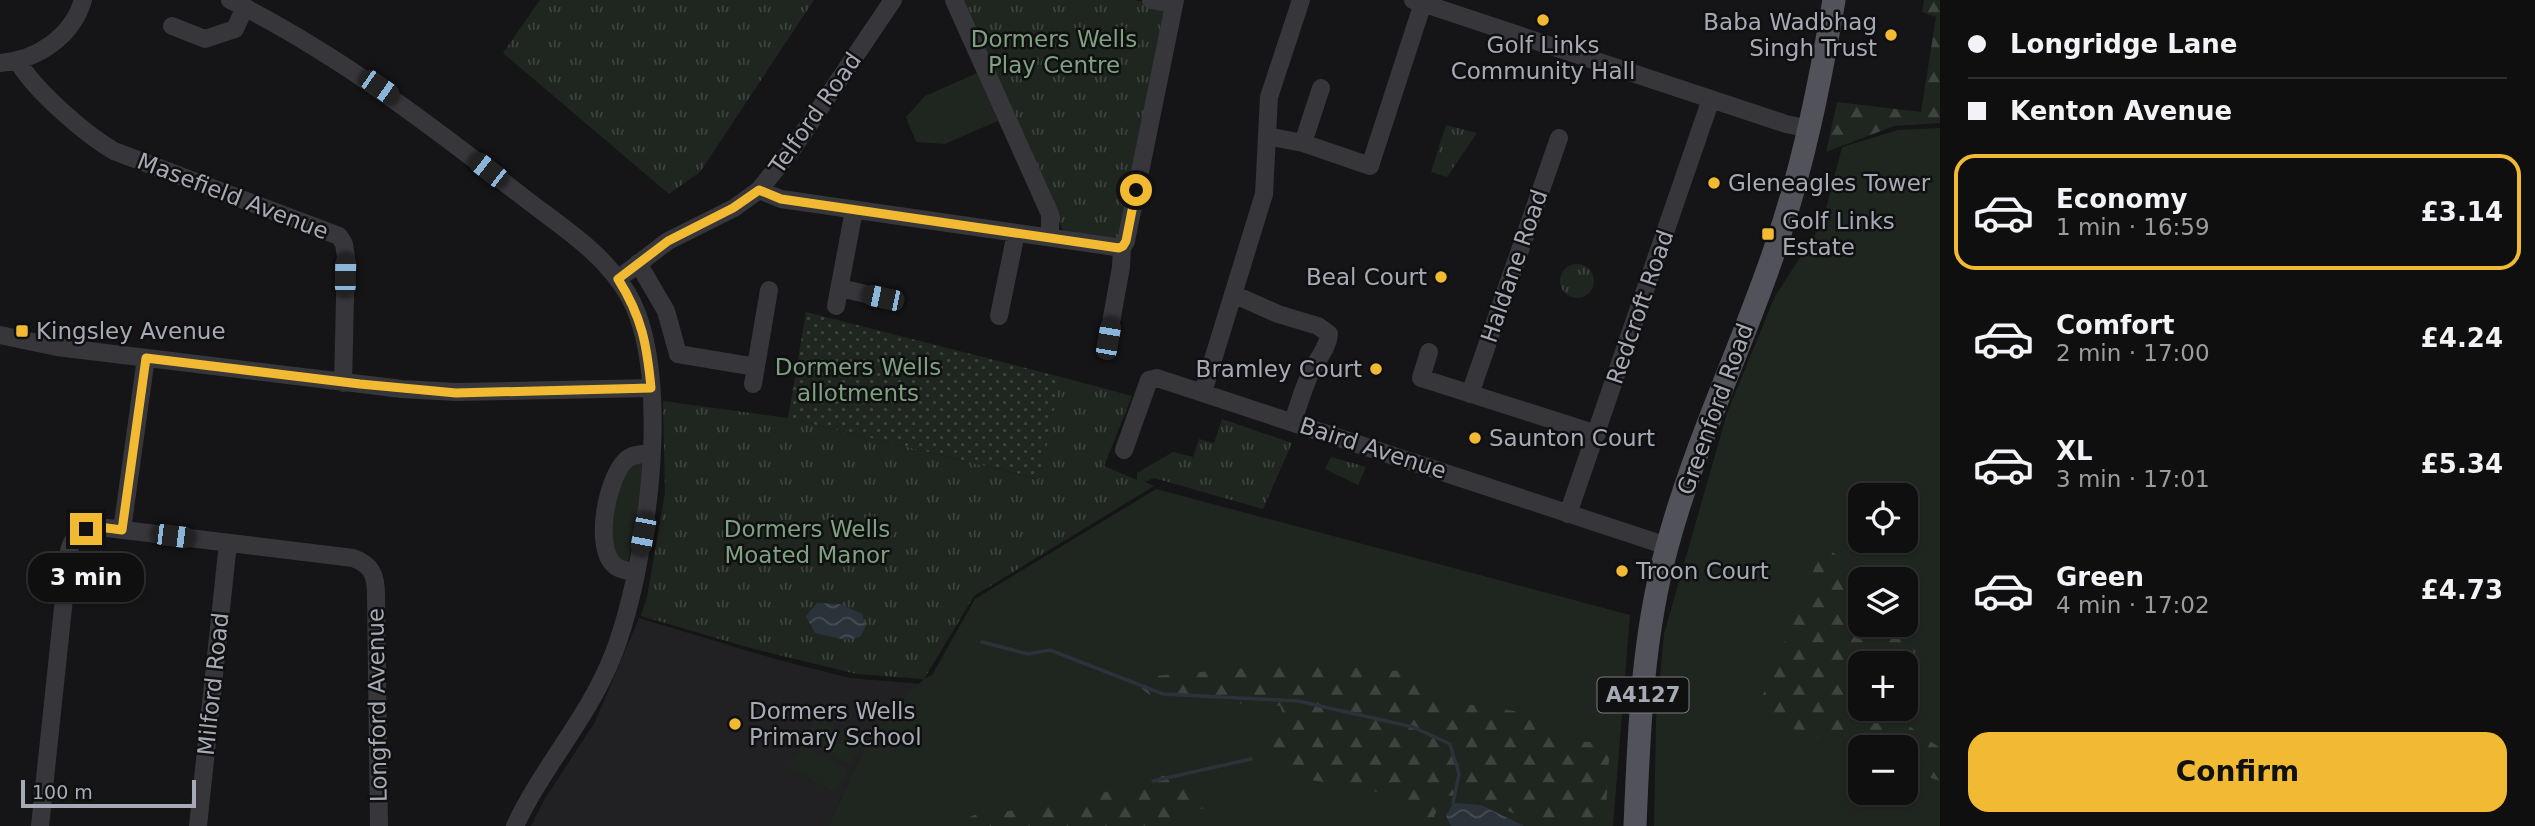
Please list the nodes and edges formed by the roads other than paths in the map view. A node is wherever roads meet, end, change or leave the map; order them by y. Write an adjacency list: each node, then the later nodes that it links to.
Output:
1 (83, 0): 12 (street)
2 (892, 0): 19 (street, Telford Road)
3 (954, 0): 22 (street)
4 (1150, 0): 7 (street)
5 (1301, 0): 16 (street)
6 (1834, 0): 15 (main road, Greenford Road / A4127)
7 (1174, 2): 23 (street)
8 (1418, 2): 10 (street); 18 (street)
9 (238, 4): 11 (street); 25 (street)
10 (1451, 6): 14 (street)
11 (172, 26)
12 (9, 61): 36 (street, Masefield Avenue)
13 (1321, 88): 18 (street)
14 (1711, 99): 15 (street); 41 (street, Redcroft Road)
15 (1810, 129): 47 (main road, Greenford Road / A4127)
16 (1266, 136): 18 (street); 27 (street)
17 (1559, 138): 39 (street, Haldane Road)
18 (1303, 143)
19 (759, 190): 20 (street); 24 (street, Telford Road)
20 (854, 210): 21 (street); 28 (street)
21 (1016, 233): 22 (street); 29 (street)
22 (1050, 237): 23 (street)
23 (1122, 248): 31 (street)
24 (638, 263): 25 (street, Telford Road); 34 (street)
25 (618, 279): 33 (street)
26 (769, 290): 34 (street)
27 (1233, 294): 38 (street); 40 (street)
28 (883, 298)
29 (999, 316)
30 (0, 335): 35 (street)
31 (1108, 339)
32 (1429, 352): 39 (street)
33 (648, 353): 34 (street); 37 (street)
34 (678, 354)
35 (146, 358): 36 (street); 45 (street)
36 (343, 383): 37 (street)
37 (651, 388): 43 (street)
38 (1203, 392): 40 (street, Baird Avenue); 42 (street, Baird Avenue)
39 (1470, 394): 41 (street)
40 (1293, 422): 44 (street, Baird Avenue)
41 (1597, 434): 44 (street, Redcroft Road)
42 (1124, 450)
43 (651, 453): 48 (street); 48 (street)
44 (1568, 514): 47 (street, Baird Avenue)
45 (122, 530): 46 (street); 49 (street)
46 (228, 543): 50 (street, Milford Road); 51 (street, Longford Avenue)
47 (1667, 546): 53 (main road, Greenford Road / A4127)
48 (636, 573): 52 (street)
49 (40, 826)
50 (198, 826)
51 (379, 826)
52 (515, 826)
53 (1635, 826)

